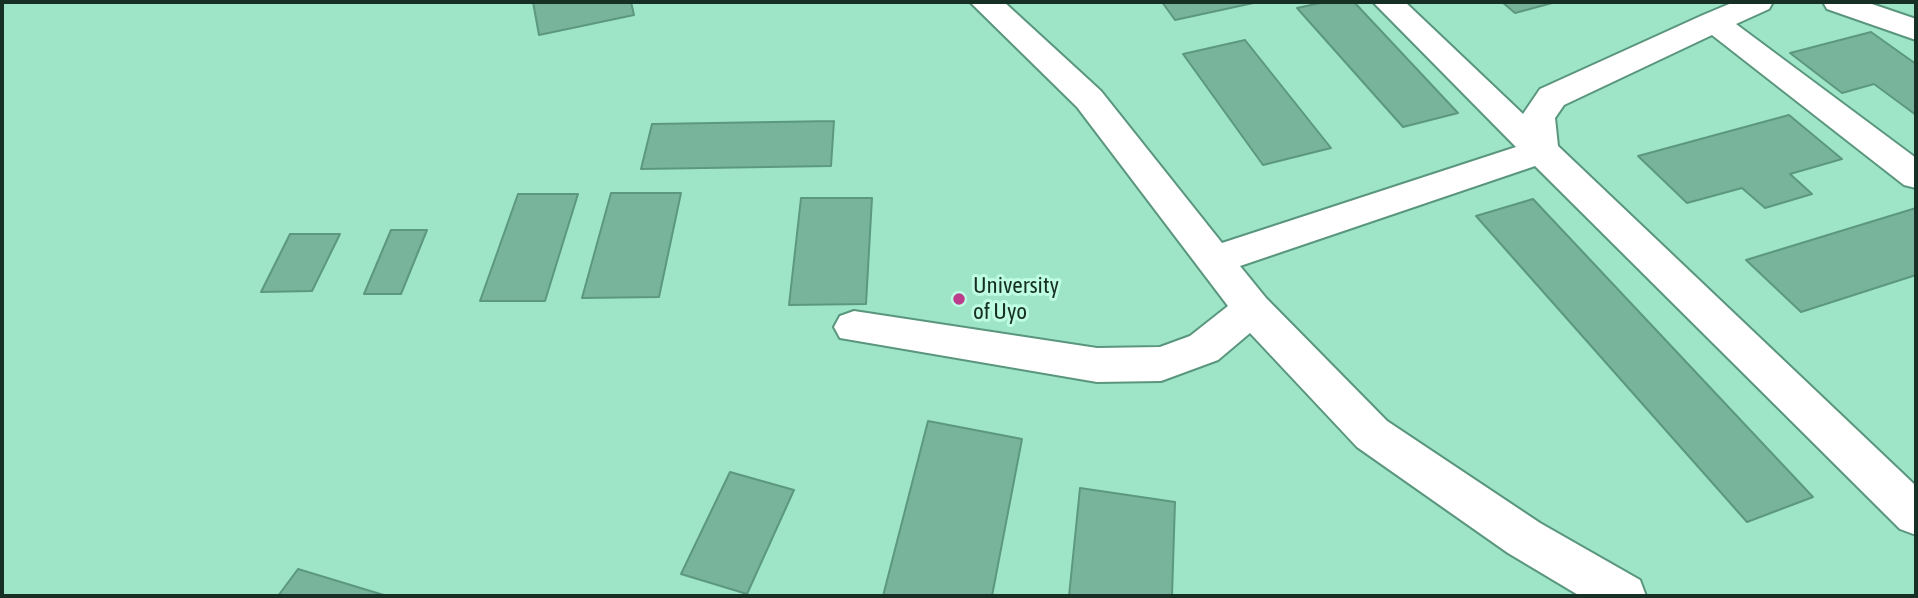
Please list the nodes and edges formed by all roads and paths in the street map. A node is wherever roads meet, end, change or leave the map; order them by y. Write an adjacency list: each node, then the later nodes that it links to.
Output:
1 (985, 2): 9 (street)
2 (1388, 2): 7 (street)
3 (1758, 2): 5 (street)
4 (1838, 2): 6 (street)
5 (1714, 22): 7 (street); 8 (street)
6 (1916, 30)
7 (1541, 151): 9 (street); 12 (street)
8 (1916, 176)
9 (1213, 260): 10 (street)
10 (1252, 309): 11 (street); 13 (street)
11 (854, 327)
12 (1916, 515)
13 (1623, 596)

